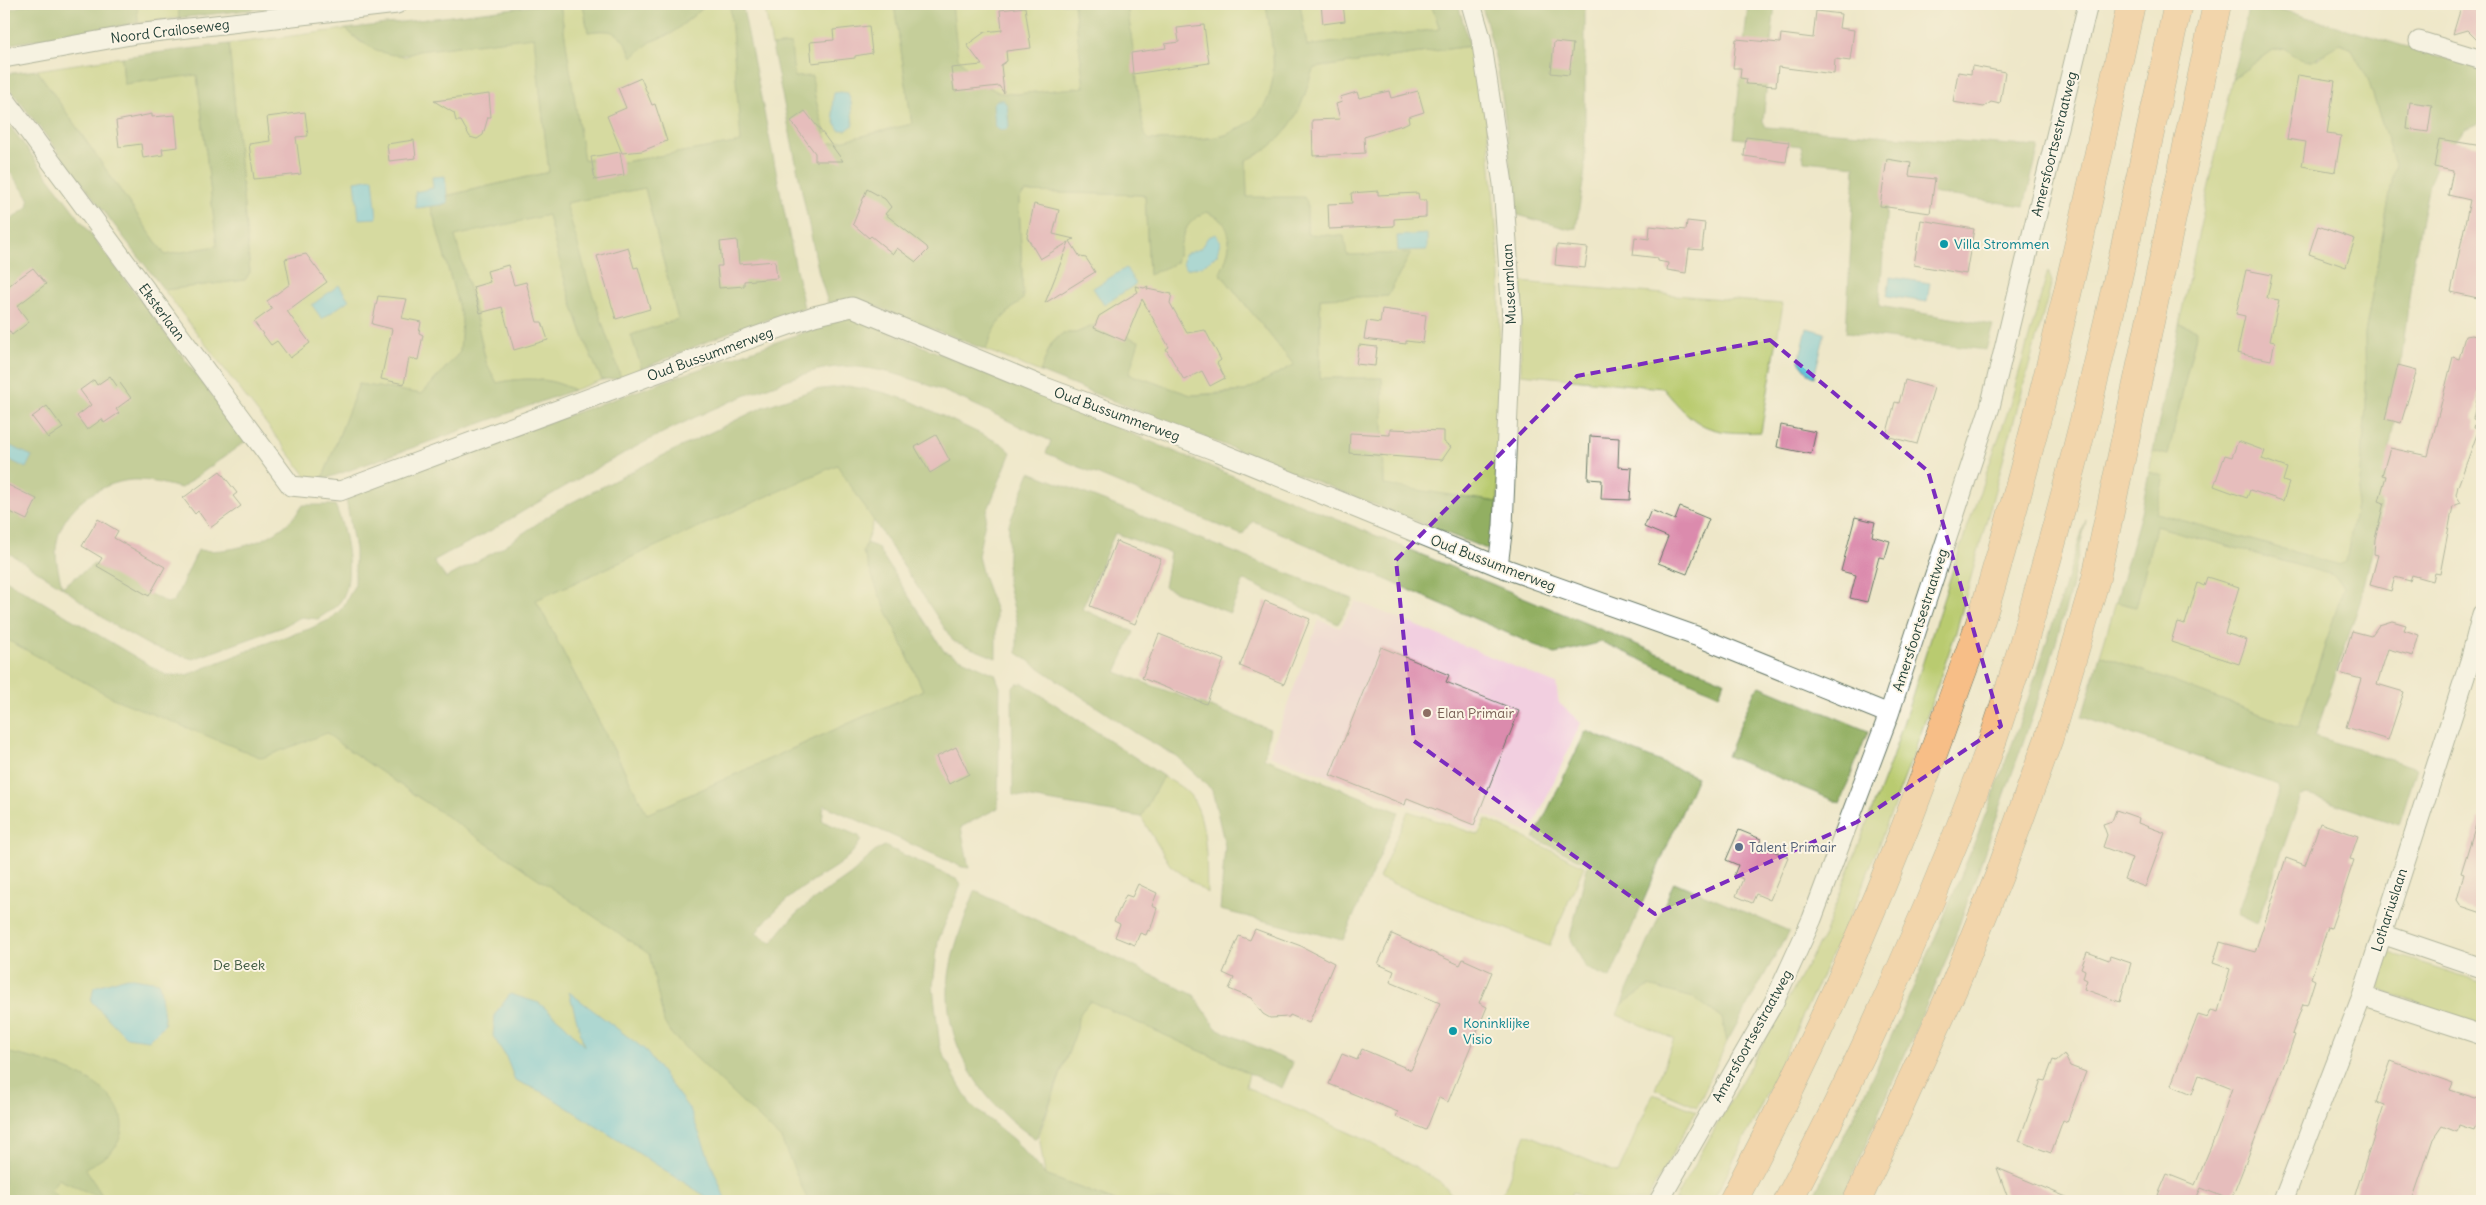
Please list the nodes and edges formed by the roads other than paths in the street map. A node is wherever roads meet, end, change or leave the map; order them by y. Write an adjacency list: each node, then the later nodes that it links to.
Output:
1 (397, 4): 8 (street, Noord Crailoseweg)
2 (1470, 4): 12 (street, Museumlaan)
3 (2088, 4): 15 (street, Amersfoortsestraatweg)
4 (2131, 4): 21 (main road)
5 (2178, 4): 22 (main road)
6 (2217, 4): 23 (main road)
7 (2419, 41): 9 (street)
8 (4, 58)
9 (2482, 60)
10 (4, 98): 11 (street, Eksterlaan)
11 (340, 491): 12 (street, Oud Bussummerweg)
12 (1498, 566): 15 (street, Oud Bussummerweg)
13 (2482, 614): 14 (street, Lothariuslaan)
14 (2476, 663): 16 (street, Lothariuslaan)
15 (1889, 714): 20 (street, Amersfoortsestraatweg)
16 (2382, 934): 17 (street); 18 (street, Lothariuslaan)
17 (2482, 968)
18 (2362, 996): 19 (street); 24 (street, Lothariuslaan)
19 (2482, 1035)
20 (1659, 1201)
21 (1733, 1201)
22 (1788, 1201)
23 (1857, 1201)
24 (2283, 1201)

